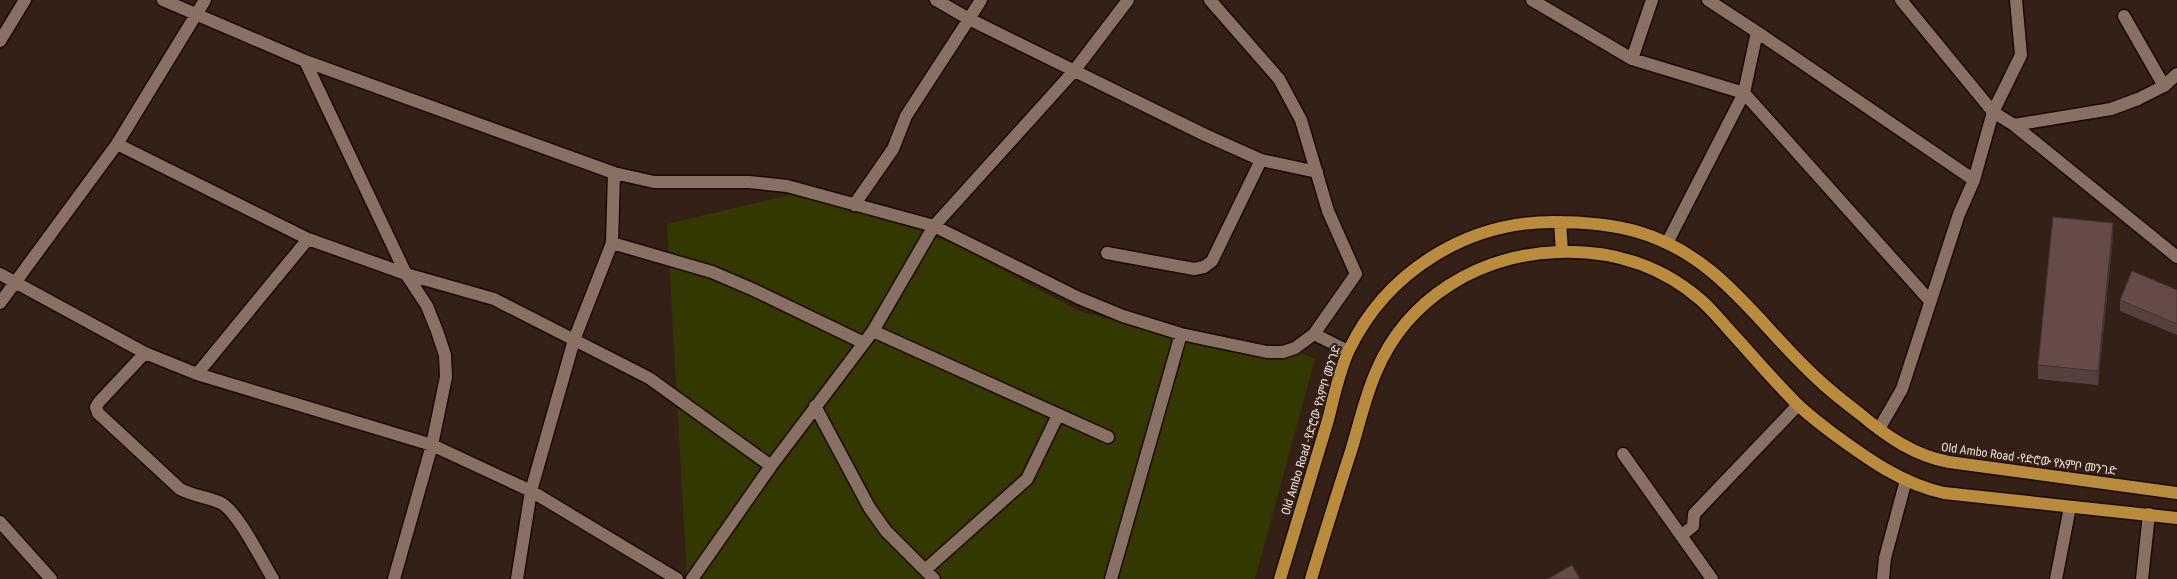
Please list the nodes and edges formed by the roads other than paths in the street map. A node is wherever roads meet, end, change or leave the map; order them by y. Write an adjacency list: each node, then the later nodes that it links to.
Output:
1 (25, 0): 17 (street)
2 (163, 0): 13 (street)
3 (205, 0): 13 (street)
4 (936, 0): 15 (street)
5 (981, 0): 15 (street)
6 (1128, 0): 20 (street)
7 (1210, 0): 28 (street)
8 (1532, 0): 18 (street)
9 (1652, 0): 18 (street)
10 (1708, 0): 16 (street)
11 (1901, 0): 24 (street)
12 (2016, 0): 24 (street)
13 (197, 15): 19 (street); 26 (street)
14 (2124, 16): 22 (street)
15 (969, 18): 20 (street); 31 (street)
16 (1757, 32): 23 (street); 30 (street)
17 (0, 41)
18 (1632, 59): 23 (street)
19 (305, 61): 29 (street); 41 (street)
20 (1074, 71): 27 (street); 33 (street)
21 (2177, 74): 22 (street)
22 (2164, 86): 25 (street)
23 (1744, 92): 36 (street); 43 (street)
24 (1993, 112): 25 (street); 30 (street)
25 (2014, 125): 39 (street)
26 (117, 144): 34 (street); 42 (street)
27 (1261, 160): 28 (street); 38 (street)
28 (1317, 172): 47 (street)
29 (614, 173): 31 (street); 35 (street)
30 (1974, 180): 43 (street)
31 (854, 205): 33 (street)
32 (1560, 222): 36 (main road, Old Ambo Road -የድሮው የአምቦ መንገድ); 37 (main road); 50 (main road, Old Ambo Road -የድሮው የአምቦ መንገድ)
33 (934, 226): 45 (street); 46 (street)
34 (308, 239): 41 (street); 52 (street)
35 (612, 243): 48 (street); 49 (street)
36 (1667, 243): 56 (main road, Old Ambo Road -የድሮው የአምቦ መንገድ)
37 (1562, 252): 53 (main road); 78 (main road)
38 (1107, 253)
39 (2177, 257)
40 (0, 274): 42 (street)
41 (406, 274): 48 (street); 58 (street)
42 (15, 283): 44 (street); 51 (street)
43 (1930, 301): 56 (street)
44 (0, 304)
45 (873, 330): 49 (street); 55 (street)
46 (1181, 334): 47 (street); 76 (street)
47 (1314, 334): 50 (street)
48 (574, 340): 60 (street); 62 (street)
49 (864, 342): 54 (street)
50 (1348, 351): 77 (main road, Old Ambo Road -የድሮው የአምቦ መንገድ)
51 (144, 354): 52 (street); 71 (street)
52 (197, 374): 58 (street)
53 (1798, 404): 61 (main road); 68 (street)
54 (815, 406): 60 (street); 69 (street)
55 (1058, 415): 57 (street); 69 (street)
56 (1878, 429): 63 (main road, Old Ambo Road -የድሮው የአምቦ መንገድ)
57 (1108, 437)
58 (432, 446): 62 (street); 72 (street)
59 (1623, 454): 68 (street)
60 (771, 466): 75 (street)
61 (1906, 480): 64 (main road); 80 (street)
62 (531, 491): 73 (street); 74 (street)
63 (2177, 493)
64 (2070, 506): 65 (main road); 81 (street)
65 (2149, 514): 66 (main road); 82 (street)
66 (2177, 518)
67 (0, 522): 70 (street)
68 (1681, 536): 79 (street)
69 (930, 575)
70 (51, 579)
71 (273, 579)
72 (394, 579)
73 (517, 579)
74 (677, 579)
75 (692, 579)
76 (1111, 579)
77 (1280, 579)
78 (1311, 579)
79 (1712, 579)
80 (1882, 579)
81 (2056, 579)
82 (2142, 579)

